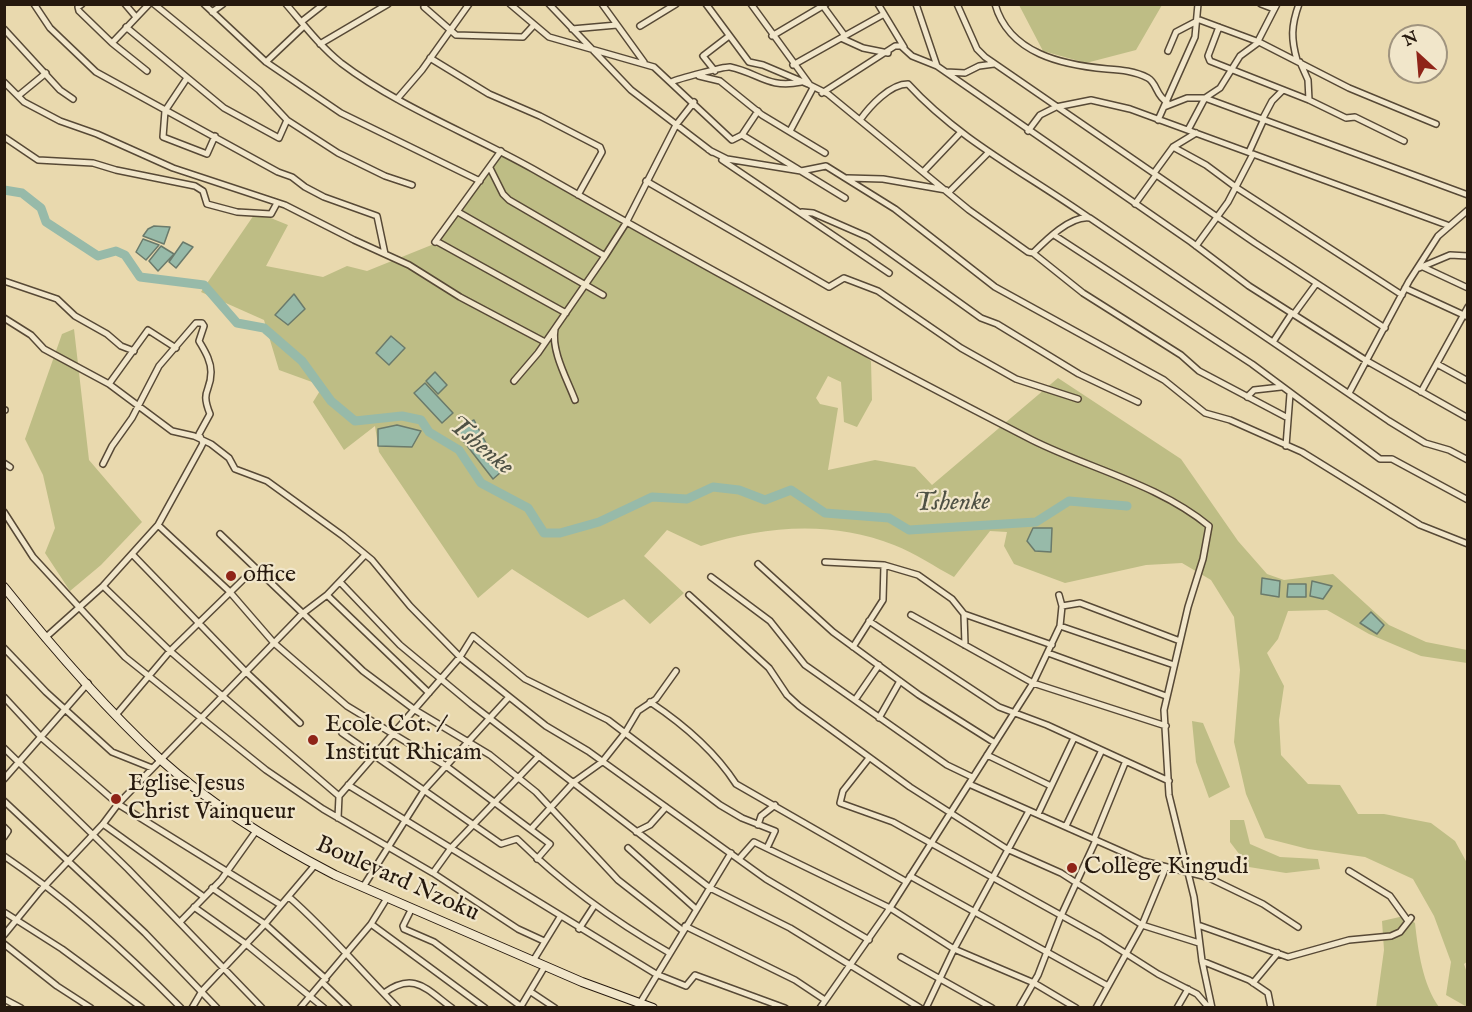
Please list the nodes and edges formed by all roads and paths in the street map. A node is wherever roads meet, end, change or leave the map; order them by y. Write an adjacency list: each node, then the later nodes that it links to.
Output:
1 (34, 4): 80 (street)
2 (82, 4): 45 (street)
3 (125, 4): 30 (street)
4 (148, 4): 30 (street)
5 (154, 4): 83 (street)
6 (204, 4): 28 (street)
7 (223, 4): 28 (street)
8 (286, 4): 32 (street)
9 (324, 4): 32 (street)
10 (388, 4): 46 (street)
11 (470, 4): 40 (street)
12 (510, 4): 34 (street)
13 (549, 4): 39 (street)
14 (602, 4): 33 (street)
15 (676, 4): 35 (street)
16 (706, 4): 41 (street)
17 (878, 4): 29 (street)
18 (916, 4): 57 (street)
19 (957, 4): 55 (street)
20 (995, 4): 78 (street)
21 (1198, 4): 31 (street)
22 (1261, 4): 27 (street)
23 (1299, 4): 52 (street)
24 (753, 5): 42 (street)
25 (825, 5): 42 (street); 43 (street)
26 (424, 7): 40 (street)
27 (1276, 7): 44 (street)
28 (212, 12): 53 (street)
29 (884, 14): 43 (street); 47 (street)
30 (136, 17): 36 (street)
31 (1197, 20): 37 (street); 49 (street); 78 (street)
32 (303, 24): 46 (street); 53 (street)
33 (617, 25): 39 (street); 54 (street)
34 (534, 26): 40 (street); 48 (street)
35 (640, 26)
36 (126, 27): 45 (street); 64 (street)
37 (1219, 27): 44 (street); 58 (street)
38 (4, 29): 62 (street)
39 (572, 30): 48 (street)
40 (450, 31): 51 (street)
41 (729, 36): 60 (street); 67 (street)
42 (772, 36): 56 (street)
43 (843, 37): 50 (street); 56 (street)
44 (1258, 41): 52 (street); 58 (street)
45 (112, 43): 59 (street)
46 (320, 44): 75 (street)
47 (905, 49): 50 (street); 57 (street)
48 (591, 51): 54 (street); 87 (street)
49 (1168, 51)
50 (888, 53): 71 (street)
51 (430, 58): 75 (street); 114 (street)
52 (1299, 61): 76 (street); 86 (street)
53 (266, 62): 109 (street)
54 (645, 64): 66 (street)
55 (994, 64): 61 (street); 79 (street)
56 (793, 65): 68 (street)
57 (937, 66): 61 (street)
58 (1232, 69): 70 (street); 73 (street)
59 (147, 71)
60 (715, 71): 63 (street); 67 (street)
61 (945, 72): 90 (street)
62 (45, 73): 72 (street); 74 (street)
63 (699, 76): 66 (street); 81 (street)
64 (187, 78): 80 (street); 83 (street)
65 (4, 82): 72 (street)
66 (671, 82): 77 (street)
67 (801, 82): 68 (street)
68 (808, 84): 69 (street)
69 (813, 88): 71 (street); 89 (street)
70 (1283, 90): 76 (street); 82 (street)
71 (822, 93): 84 (street)
72 (18, 96): 117 (street)
73 (1205, 98): 78 (street); 82 (street); 88 (street)
74 (73, 99)
75 (397, 99): 100 (street)
76 (1309, 100): 97 (street)
77 (694, 102): 87 (street); 93 (street)
78 (1166, 105): 85 (street)
79 (1056, 107): 85 (street); 90 (street); 107 (street)
80 (165, 111): 94 (street); 94 (street)
81 (758, 111): 89 (street); 93 (street)
82 (1263, 119): 103 (street); 115 (street)
83 (287, 120): 111 (street)
84 (860, 120): 91 (street); 106 (street)
85 (1158, 120): 88 (street)
86 (1436, 124)
87 (676, 125): 99 (street); 110 (street)
88 (1187, 130): 92 (street); 96 (street)
89 (790, 131): 102 (street)
90 (1028, 131): 118 (street)
91 (961, 132): 101 (street); 106 (street)
92 (1196, 133): 96 (street); 103 (street)
93 (742, 135): 105 (street)
94 (215, 136): 129 (street)
95 (4, 137): 117 (street)
96 (1180, 141): 98 (street)
97 (1404, 141)
98 (1173, 147): 107 (street); 112 (street)
99 (709, 150): 105 (street); 121 (street)
100 (501, 151): 104 (street); 114 (street)
101 (988, 152): 113 (street); 123 (street)
102 (825, 153)
103 (1251, 153): 112 (street); 125 (street)
104 (490, 168): 109 (street); 130 (street)
105 (801, 171): 108 (street); 116 (street)
106 (924, 171): 113 (street)
107 (1155, 174): 118 (street); 122 (street)
108 (845, 177): 113 (street); 169 (street)
109 (480, 181): 120 (street)
110 (646, 181): 124 (street); 162 (street)
111 (412, 185)
112 (1237, 188): 122 (street); 140 (street)
113 (947, 191): 128 (street)
114 (578, 195): 124 (street)
115 (1467, 195)
116 (845, 198)
117 (277, 203): 129 (street)
118 (1135, 204): 127 (street)
119 (1467, 210): 125 (street)
120 (458, 212): 135 (street); 142 (street)
121 (800, 212): 133 (street); 164 (street)
122 (1217, 216): 127 (street); 136 (street)
123 (1090, 218): 126 (street); 149 (street)
124 (626, 223): 130 (street); 200 (street)
125 (1447, 225): 132 (street)
126 (1054, 235): 128 (street); 157 (street)
127 (1196, 246): 143 (street)
128 (1033, 253): 161 (street)
129 (386, 254): 148 (street)
130 (605, 256): 135 (street)
131 (1467, 256): 132 (street)
132 (1421, 267): 137 (street); 138 (street)
133 (889, 273)
134 (4, 281): 151 (street)
135 (587, 284): 139 (street); 142 (street)
136 (1316, 284): 143 (street); 147 (street)
137 (1405, 288): 140 (street); 144 (street)
138 (1467, 288)
139 (603, 295)
140 (1402, 295): 147 (street)
141 (1467, 307): 144 (street)
142 (566, 313): 146 (street)
143 (1293, 314): 149 (street); 152 (street)
144 (1465, 316): 153 (street)
145 (4, 318): 156 (street)
146 (556, 327): 148 (street); 163 (street)
147 (1385, 328): 152 (street)
148 (545, 342): 154 (street)
149 (1273, 342): 159 (street)
150 (176, 348): 151 (street); 165 (street); 168 (street)
151 (134, 351): 156 (street)
152 (1367, 361): 158 (street); 159 (street)
153 (1437, 364): 155 (street); 158 (street)
154 (514, 381)
155 (1467, 381)
156 (110, 384): 165 (street)
157 (1281, 387): 160 (street); 161 (street)
158 (1422, 392): 167 (street)
159 (1349, 393): 170 (street)
160 (1290, 394): 166 (street); 172 (street)
161 (1247, 397): 166 (street)
162 (1078, 399)
163 (574, 400)
164 (1138, 402)
165 (138, 406): 168 (street); 171 (street)
166 (1288, 418): 169 (street)
167 (1467, 418)
168 (202, 439): 174 (street); 178 (street)
169 (1286, 446): 176 (street)
170 (1467, 460)
171 (103, 464)
172 (1467, 500)
173 (4, 512): 192 (street)
174 (158, 525): 177 (street); 187 (street)
175 (220, 534): 182 (street)
176 (1467, 544)
177 (133, 555): 185 (street); 196 (street)
178 (366, 555): 184 (street); 208 (street)
179 (825, 562): 181 (street)
180 (758, 564): 204 (street)
181 (884, 565): 194 (street); 197 (street)
182 (255, 568): 187 (street); 193 (street)
183 (711, 577): 223 (street)
184 (340, 582): 188 (street); 214 (street)
185 (103, 586): 192 (street); 206 (street)
186 (4, 587): 199 (street, Boulevard Nzoku)
187 (229, 591): 196 (street); 201 (street)
188 (327, 595): 193 (street); 218 (street)
189 (689, 595): 246 (street)
190 (1059, 595): 191 (street)
191 (1062, 606): 198 (street); 200 (street)
192 (78, 609): 199 (street); 213 (street)
193 (302, 614): 201 (street); 226 (street)
194 (964, 614): 202 (street); 203 (street)
195 (911, 615): 202 (street)
196 (200, 621): 206 (street); 212 (street)
197 (869, 621): 204 (street); 227 (street)
198 (1060, 626): 203 (street); 210 (street)
199 (45, 638): 216 (street, Boulevard Nzoku)
200 (1180, 641): 210 (street)
201 (274, 643): 212 (street); 235 (street)
202 (965, 645): 217 (street)
203 (1052, 645): 207 (street)
204 (853, 647): 209 (street)
205 (4, 648): 225 (street)
206 (170, 651): 213 (street); 221 (street)
207 (1048, 653): 217 (street); 219 (street)
208 (460, 657): 214 (street); 222 (street); 236 (street)
209 (879, 665): 215 (street); 223 (street)
210 (1174, 665): 219 (street)
211 (676, 671): 224 (street)
212 (246, 672): 221 (street); 232 (street)
213 (146, 675): 228 (street); 229 (street)
214 (440, 678): 218 (street); 231 (street)
215 (900, 681): 230 (street); 240 (street)
216 (88, 683): 225 (street); 228 (street, Boulevard Nzoku)
217 (1033, 683): 227 (street); 233 (street)
218 (429, 693): 226 (street)
219 (1166, 696): 233 (street)
220 (4, 697): 237 (street)
221 (222, 697): 229 (street); 262 (street)
222 (509, 697): 231 (street); 249 (street)
223 (855, 700): 230 (street)
224 (650, 702): 236 (street); 266 (street)
225 (66, 709): 237 (street); 252 (street)
226 (414, 710): 235 (street); 239 (street)
227 (1012, 712): 238 (street); 240 (street)
228 (116, 715): 247 (street, Boulevard Nzoku)
229 (201, 718): 247 (street); 272 (street)
230 (879, 718): 253 (street)
231 (490, 719): 239 (street); 245 (street)
232 (300, 723)
233 (1166, 726): 256 (street)
234 (342, 733): 243 (street)
235 (391, 733): 243 (street); 251 (street)
236 (625, 733): 249 (street); 276 (street)
237 (42, 738): 248 (street); 265 (street)
238 (1074, 738): 242 (street); 260 (street)
239 (469, 742): 251 (street); 254 (street)
240 (994, 743): 244 (street)
241 (4, 748): 248 (street)
242 (1101, 752): 250 (street); 277 (street)
243 (373, 754): 259 (street); 261 (street)
244 (987, 755): 253 (street); 260 (street)
245 (539, 756): 254 (street); 257 (street)
246 (869, 758): 270 (street); 285 (street)
247 (160, 759): 252 (street); 280 (street, Boulevard Nzoku)
248 (19, 762): 255 (street); 282 (street)
249 (602, 762): 257 (street); 268 (street)
250 (1125, 763): 256 (street); 284 (street)
251 (446, 766): 261 (street); 264 (street)
252 (152, 768): 265 (street)
253 (972, 777): 258 (street)
254 (518, 778): 264 (street); 267 (street)
255 (4, 779)
256 (1169, 781): 298 (street)
257 (574, 782): 267 (street); 281 (street)
258 (969, 784): 269 (street); 270 (street)
259 (348, 785): 262 (street); 273 (street)
260 (1051, 786): 271 (street)
261 (425, 789): 273 (street); 275 (street)
262 (339, 796): 272 (street)
263 (4, 801): 295 (street)
264 (494, 802): 275 (street); 279 (street)
265 (118, 804): 274 (street); 300 (street)
266 (775, 805): 276 (street); 302 (street)
267 (550, 806): 279 (street); 329 (street)
268 (666, 807): 281 (street); 291 (street)
269 (1029, 811): 271 (street); 290 (street)
270 (950, 813): 285 (street); 290 (street)
271 (1038, 814): 277 (street)
272 (338, 818): 286 (street)
273 (405, 822): 286 (street); 287 (street)
274 (103, 824): 282 (street); 309 (street)
275 (474, 825): 287 (street); 293 (street)
276 (758, 825): 288 (street)
277 (1066, 826): 284 (street)
278 (4, 827): 283 (street)
279 (531, 829): 293 (street)
280 (256, 831): 296 (street, Boulevard Nzoku); 300 (street)
281 (636, 832): 308 (street)
282 (93, 836): 295 (street); 323 (street)
283 (4, 837)
284 (1095, 840): 297 (street); 304 (street)
285 (931, 843): 302 (street); 303 (street)
286 (386, 848): 301 (street); 306 (street)
287 (451, 848): 301 (street); 320 (street)
288 (767, 848): 294 (street); 316 (street)
289 (628, 849): 317 (street)
290 (1007, 849): 303 (street); 304 (street)
291 (731, 853): 294 (street); 308 (street)
292 (4, 856): 305 (street)
293 (537, 859): 313 (street)
294 (739, 859): 332 (street)
295 (69, 862): 305 (street); 356 (street)
296 (315, 865): 306 (street, Boulevard Nzoku); 310 (street)
297 (1166, 867): 298 (street); 326 (street)
298 (1188, 870): 327 (street); 328 (street)
299 (1349, 871): 340 (street)
300 (226, 873): 307 (street); 312 (street)
301 (433, 873): 333 (street)
302 (907, 879): 316 (street); 319 (street)
303 (993, 879): 319 (street); 321 (street)
304 (1078, 885): 321 (street); 326 (street)
305 (46, 886): 322 (street); 368 (street)
306 (363, 887): 311 (street, Boulevard Nzoku)
307 (212, 888): 309 (street); 324 (street)
308 (710, 888): 317 (street); 346 (street)
309 (204, 897): 314 (street)
310 (289, 897): 312 (street); 342 (street)
311 (387, 898): 315 (street, Boulevard Nzoku); 325 (street)
312 (281, 905): 324 (street)
313 (594, 906): 330 (street); 338 (street)
314 (195, 907): 323 (street); 336 (street)
315 (412, 908): 344 (street, Boulevard Nzoku); 365 (street)
316 (890, 908): 332 (street); 337 (street)
317 (696, 909): 329 (street)
318 (4, 912): 322 (street)
319 (975, 912): 337 (street); 341 (street)
320 (560, 917): 330 (street); 333 (street)
321 (1060, 918): 339 (street); 341 (street)
322 (16, 920): 331 (street); 364 (street)
323 (180, 922): 348 (street)
324 (265, 924): 336 (street); 351 (street)
325 (371, 924): 342 (street); 378 (street)
326 (1142, 925): 334 (street); 339 (street)
327 (1198, 925): 334 (street); 340 (street)
328 (1298, 927)
329 (684, 928): 338 (street); 362 (street)
330 (579, 929): 349 (street)
331 (4, 934)
332 (869, 940): 346 (street)
333 (544, 941): 344 (street)
334 (1199, 943): 345 (street)
335 (4, 944): 367 (street)
336 (246, 944): 348 (street); 360 (street)
337 (954, 948): 350 (street); 353 (street)
338 (668, 952): 349 (street)
339 (1126, 953): 354 (street); 355 (street)
340 (1278, 953): 352 (street)
341 (1047, 955): 353 (street); 354 (street)
342 (346, 956): 351 (street); 359 (street)
343 (901, 957): 350 (street)
344 (533, 961): 347 (street, Boulevard Nzoku)
345 (1202, 961): 352 (street); 390 (street)
346 (851, 965): 362 (street); 383 (street)
347 (545, 966): 358 (street); 363 (street, Boulevard Nzoku)
348 (224, 968): 356 (street); 371 (street)
349 (656, 975): 363 (street); 381 (street)
350 (940, 979): 384 (street); 385 (street)
351 (325, 981): 357 (street); 360 (street)
352 (1253, 982): 391 (street)
353 (1034, 983): 386 (street); 387 (street)
354 (1108, 986): 388 (street)
355 (1188, 989): 389 (street); 390 (street)
356 (201, 991): 369 (street); 370 (street)
357 (332, 992): 374 (street); 375 (street)
358 (531, 992): 365 (street); 379 (street)
359 (384, 993): 376 (street); 377 (street)
360 (311, 995): 372 (street); 373 (street)
361 (4, 999): 366 (street)
362 (825, 1000): 382 (street)
363 (640, 1003): 380 (street, Boulevard Nzoku)
364 (141, 1007)
365 (521, 1007)
366 (21, 1008)
367 (91, 1008)
368 (181, 1008)
369 (192, 1008)
370 (217, 1008)
371 (262, 1008)
372 (300, 1008)
373 (324, 1008)
374 (337, 1008)
375 (349, 1008)
376 (398, 1008)
377 (452, 1008)
378 (485, 1008)
379 (555, 1008)
380 (652, 1008)
381 (785, 1008)
382 (820, 1008)
383 (920, 1008)
384 (926, 1008)
385 (992, 1008)
386 (1019, 1008)
387 (1077, 1008)
388 (1096, 1008)
389 (1177, 1008)
390 (1210, 1008)
391 (1271, 1008)

